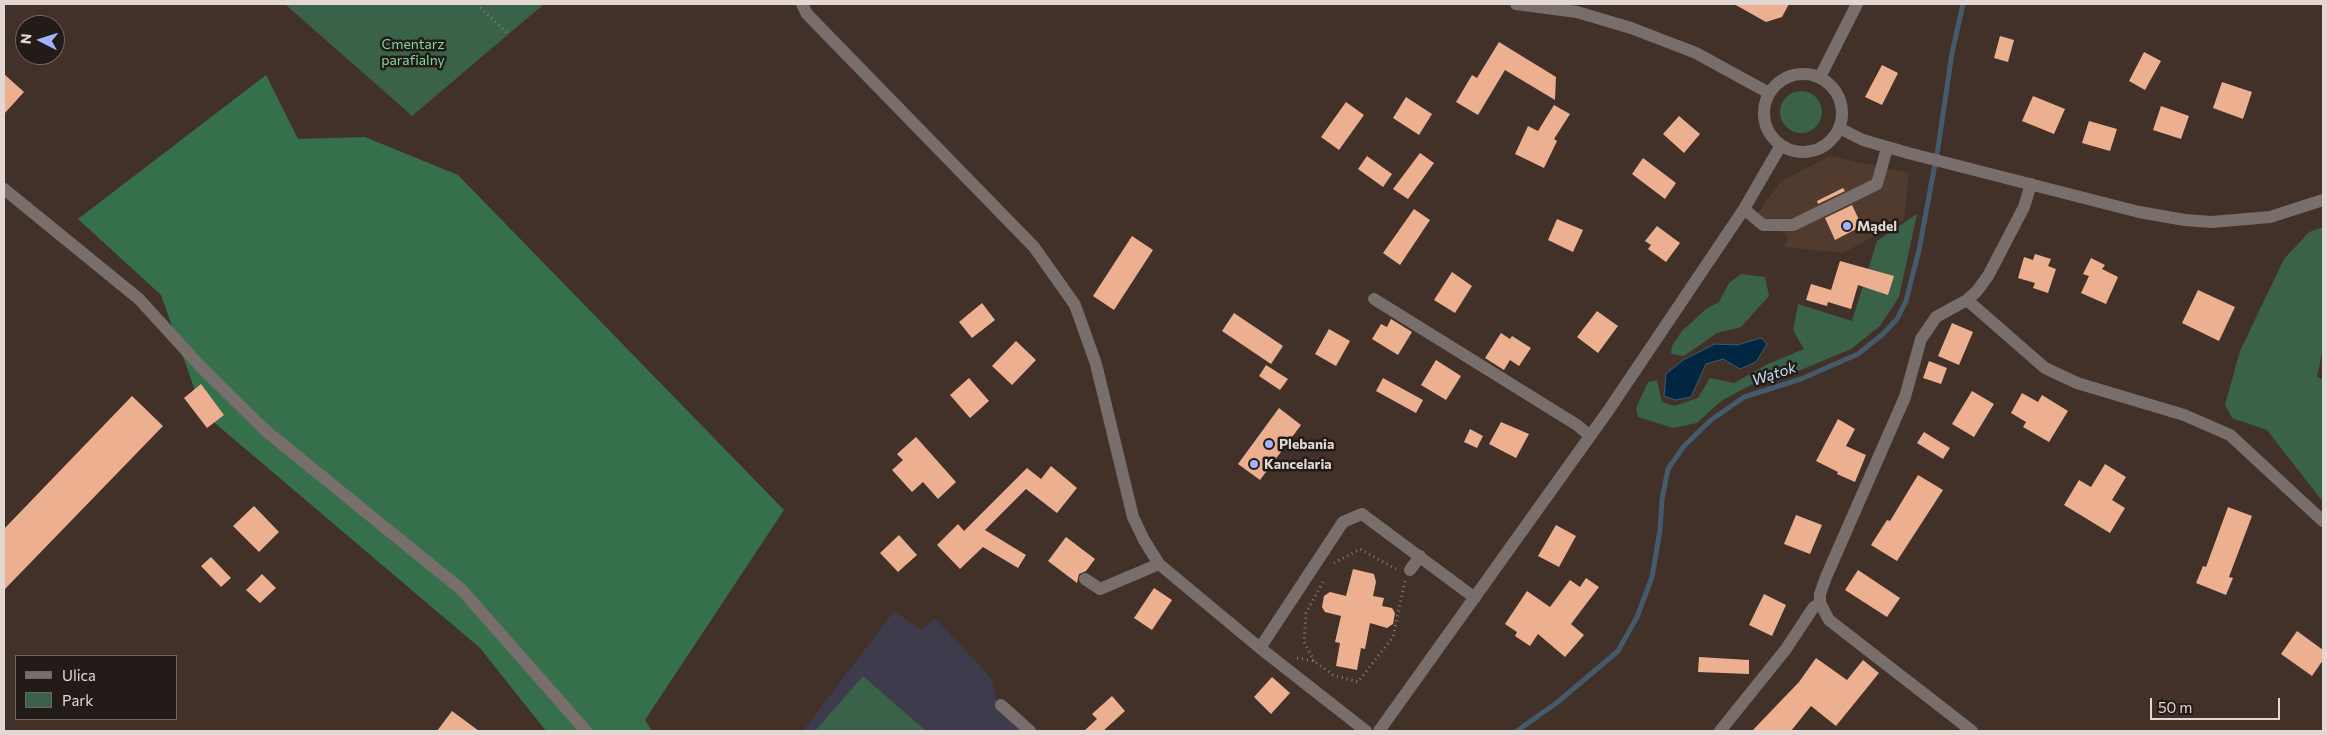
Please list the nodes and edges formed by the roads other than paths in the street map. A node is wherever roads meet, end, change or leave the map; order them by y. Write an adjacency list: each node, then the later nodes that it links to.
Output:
1 (802, 4): 18 (street)
2 (1516, 4): 5 (street)
3 (1857, 4): 4 (street)
4 (1820, 77): 5 (street); 6 (street)
5 (1769, 93): 7 (street)
6 (1839, 128): 7 (street); 8 (street)
7 (1781, 145): 12 (street)
8 (1887, 148): 9 (street); 12 (street)
9 (2031, 184): 11 (street); 14 (street)
10 (4, 189): 25 (street)
11 (2323, 200)
12 (1744, 209): 15 (street)
13 (1374, 299): 15 (street)
14 (1967, 300): 16 (street); 22 (street)
15 (1590, 436): 21 (street)
16 (2323, 521)
17 (1420, 556): 19 (street); 21 (street); 23 (street)
18 (1159, 564): 20 (street); 23 (street)
19 (1405, 572)
20 (1085, 578)
21 (1475, 598): 28 (street)
22 (1820, 603): 29 (street); 30 (street)
23 (1260, 648): 27 (street)
24 (1001, 705): 26 (street)
25 (586, 731)
26 (1030, 731)
27 (1366, 731)
28 (1379, 731)
29 (1720, 731)
30 (1972, 731)

